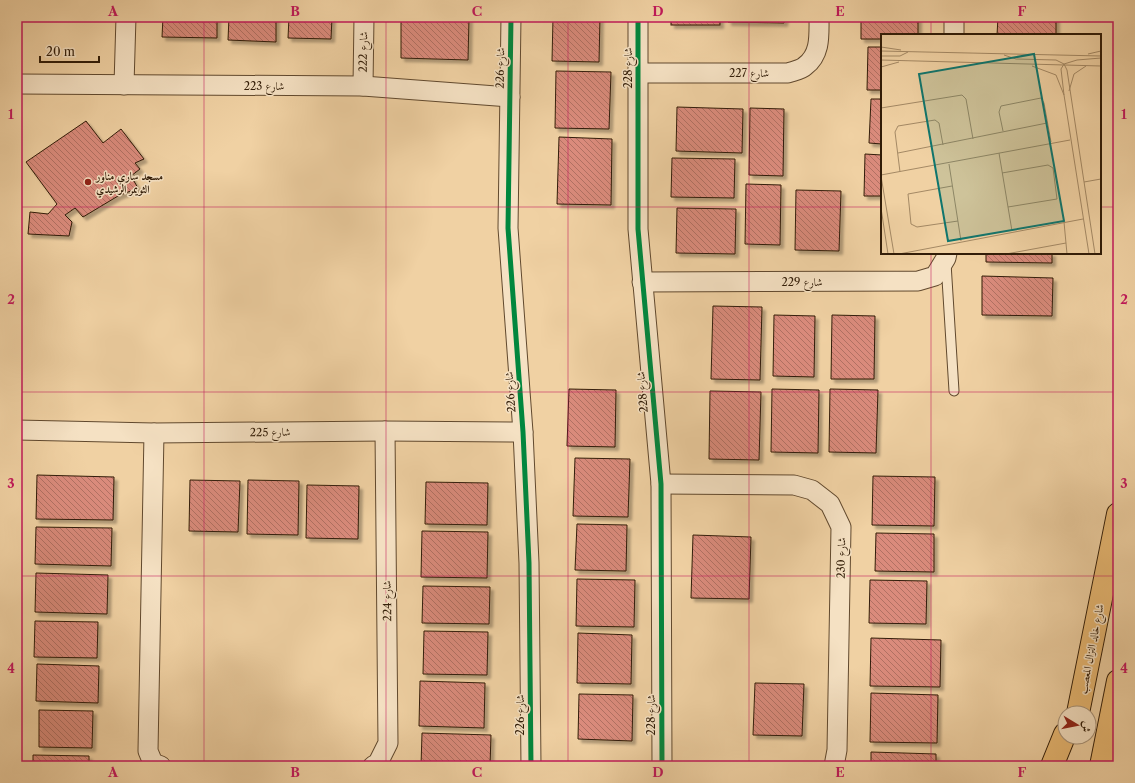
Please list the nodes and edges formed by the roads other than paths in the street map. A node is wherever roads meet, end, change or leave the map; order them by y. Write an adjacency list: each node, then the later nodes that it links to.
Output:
1 (126, 17): 10 (street)
2 (364, 17): 11 (street, شارع 222)
3 (511, 17): 12 (street, شارع 226)
4 (638, 17): 8 (street, شارع 228)
5 (819, 17): 8 (street, شارع 227)
6 (954, 17): 7 (street)
7 (954, 34)
8 (638, 73): 14 (street, شارع 228)
9 (17, 84): 10 (street, شارع 223)
10 (124, 85): 11 (street, شارع 223)
11 (363, 86): 12 (street, شارع 223)
12 (510, 97): 18 (street, شارع 226)
13 (947, 255): 14 (street, شارع 229); 15 (lane)
14 (642, 282): 20 (street, شارع 228)
15 (954, 390)
16 (17, 430): 19 (street, شارع 225)
17 (385, 431): 18 (street, شارع 225); 19 (street, شارع 225); 27 (street, شارع 224)
18 (523, 432): 28 (street, شارع 226)
19 (154, 433): 26 (street)
20 (661, 484): 29 (street, شارع 228); 30 (street, شارع 230)
21 (1118, 514): 23 (main road, شارع خالد النزال المعصب)
22 (1118, 681): 33 (main road)
23 (1080, 703)
24 (1061, 745): 31 (main road)
25 (1072, 745): 32 (main road)
26 (161, 766)
27 (373, 766)
28 (531, 766)
29 (662, 766)
30 (834, 766)
31 (1052, 766)
32 (1068, 766)
33 (1101, 766)

